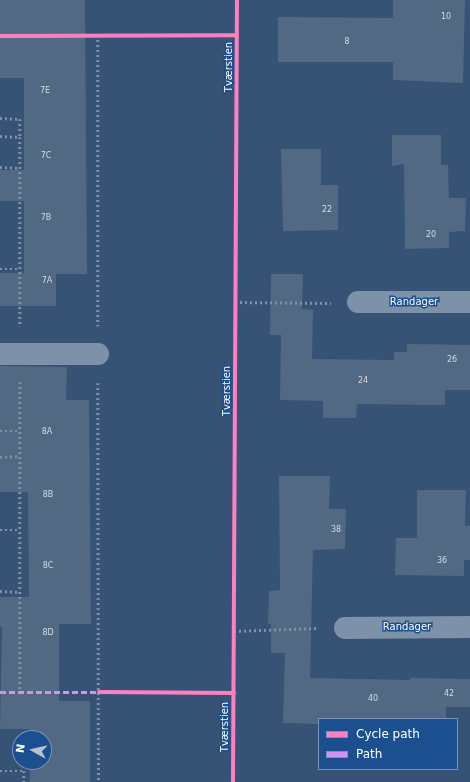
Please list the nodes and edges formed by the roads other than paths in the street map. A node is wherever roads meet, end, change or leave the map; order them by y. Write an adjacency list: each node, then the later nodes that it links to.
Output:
1 (358, 302): 2 (street, Randager)
2 (470, 302)
3 (10, 354): 4 (street)
4 (98, 354)
5 (470, 627): 6 (street, Randager)
6 (345, 628)

